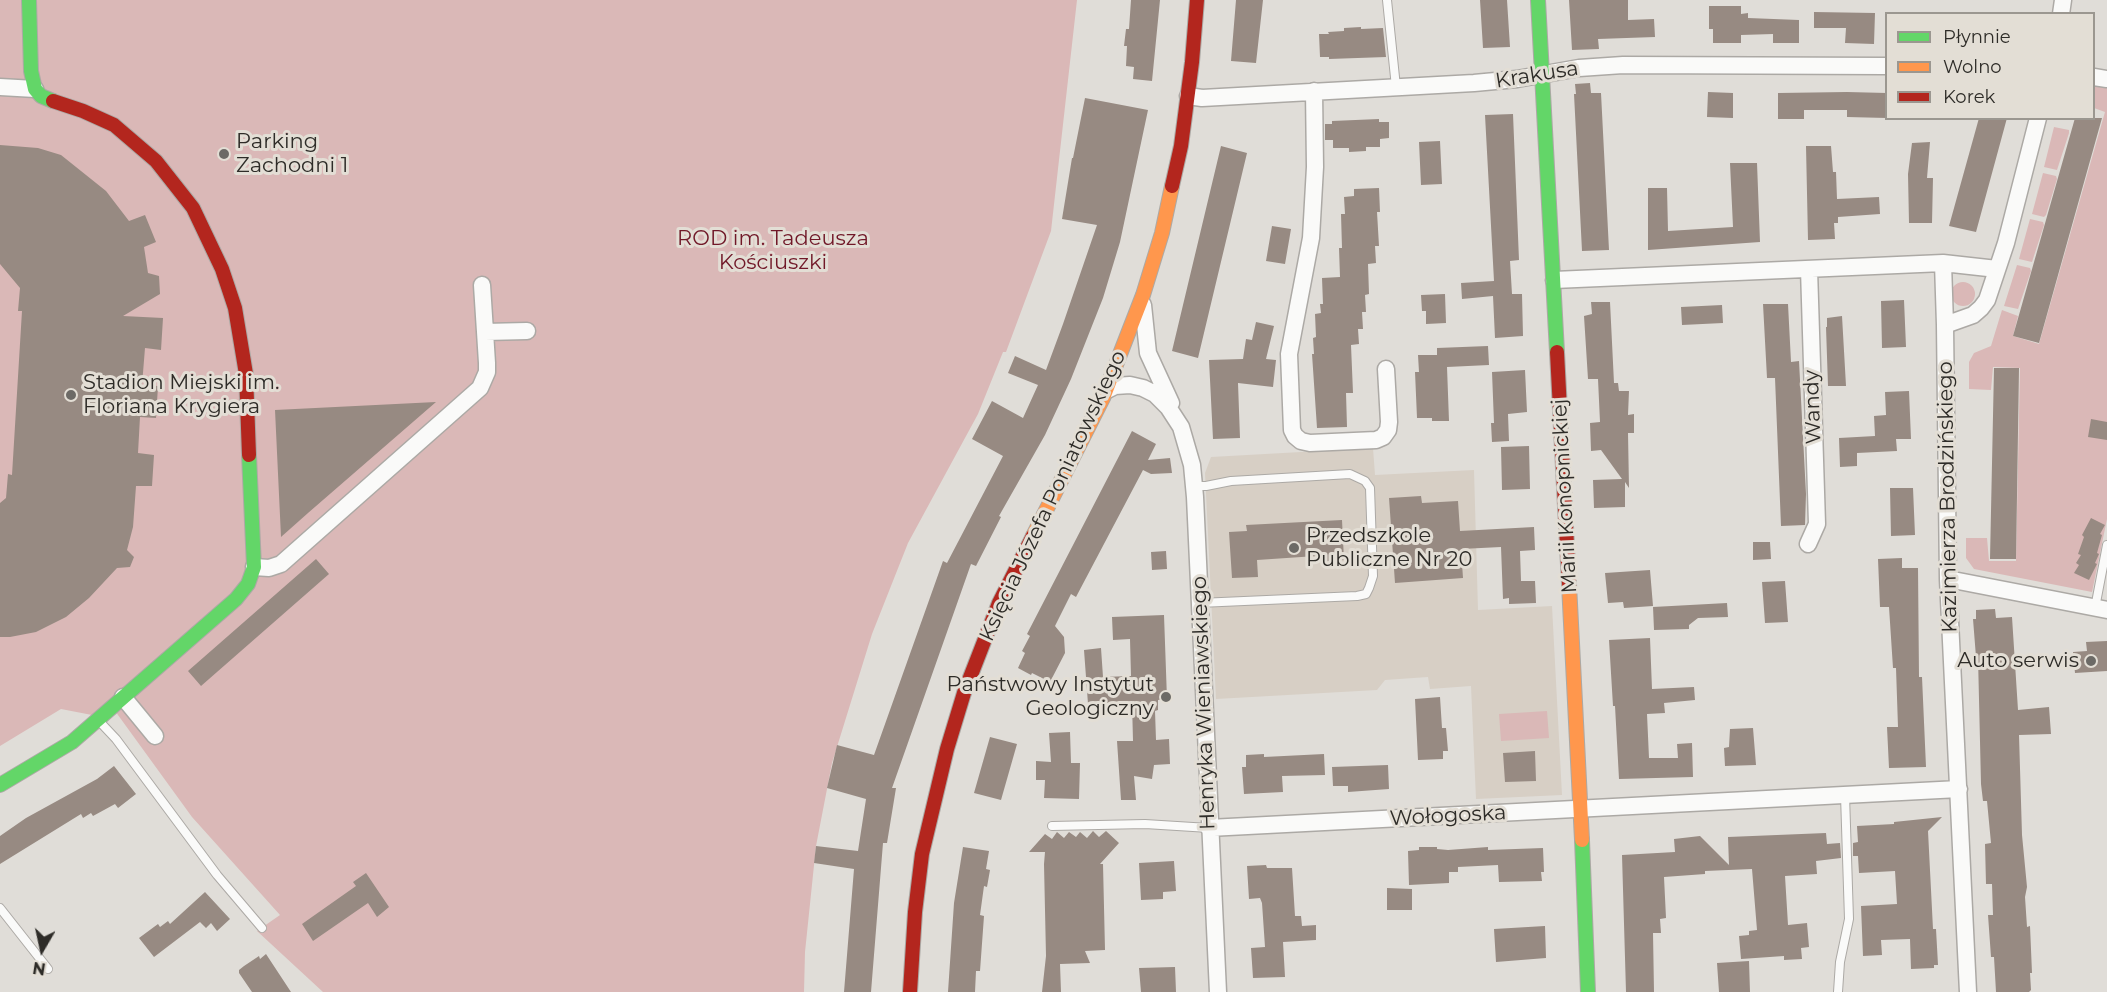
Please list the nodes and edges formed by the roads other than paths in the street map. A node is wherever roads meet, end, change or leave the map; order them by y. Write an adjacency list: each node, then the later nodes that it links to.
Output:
1 (29, 0): 9 (street)
2 (1197, 0): 11 (street, Księcia Józefa Poniatowskiego)
3 (1388, 0): 8 (lane)
4 (1538, 0): 6 (street, Marii Konopnickiej)
5 (1885, 66): 6 (street, Krakusa)
6 (1542, 75): 8 (street, Krakusa); 16 (street, Marii Konopnickiej)
7 (0, 87): 9 (street)
8 (1396, 87): 10 (street, Krakusa)
9 (35, 89): 28 (street)
10 (1314, 91): 11 (street, Krakusa); 22 (street)
11 (1188, 96): 18 (street, Księcia Józefa Poniatowskiego)
12 (2037, 120): 15 (street)
13 (1943, 263): 14 (street); 15 (street); 19 (street, Kazimierza Brodzińskiego)
14 (1809, 268): 16 (street); 26 (street, Wandy)
15 (1997, 269): 19 (street)
16 (1554, 280): 38 (street, Marii Konopnickiej)
17 (482, 285): 21 (street)
18 (1143, 295): 23 (street, Księcia Józefa Poniatowskiego); 24 (street, Henryka Wieniawskiego)
19 (1945, 325): 29 (street, Kazimierza Brodzińskiego)
20 (527, 331): 21 (street)
21 (485, 332): 28 (street)
22 (1386, 369)
23 (1105, 391): 24 (street, Henryka Wieniawskiego); 44 (street, Księcia Józefa Poniatowskiego)
24 (1176, 418): 25 (street, Henryka Wieniawskiego)
25 (1194, 486): 30 (street, Henryka Wieniawskiego); 30 (lane)
26 (1808, 544)
27 (2107, 545): 31 (lane)
28 (254, 567): 32 (street)
29 (1948, 579): 31 (street); 36 (street, Kazimierza Brodzińskiego)
30 (1199, 603): 40 (street, Henryka Wieniawskiego)
31 (2101, 609)
32 (116, 703): 33 (street); 34 (street)
33 (98, 720): 35 (street); 42 (lane)
34 (155, 735)
35 (0, 785)
36 (1959, 789): 37 (street, Wołogoska); 48 (street, Kazimierza Brodzińskiego)
37 (1845, 795): 38 (street, Wołogoska); 47 (lane)
38 (1581, 808): 40 (street, Wołogoska); 46 (street, Marii Konopnickiej)
39 (1052, 826): 40 (lane, Wołogoska)
40 (1209, 828): 45 (street, Henryka Wieniawskiego)
41 (0, 908): 43 (lane)
42 (262, 928)
43 (48, 969)
44 (910, 992)
45 (1218, 992)
46 (1588, 992)
47 (1838, 992)
48 (1968, 992)

